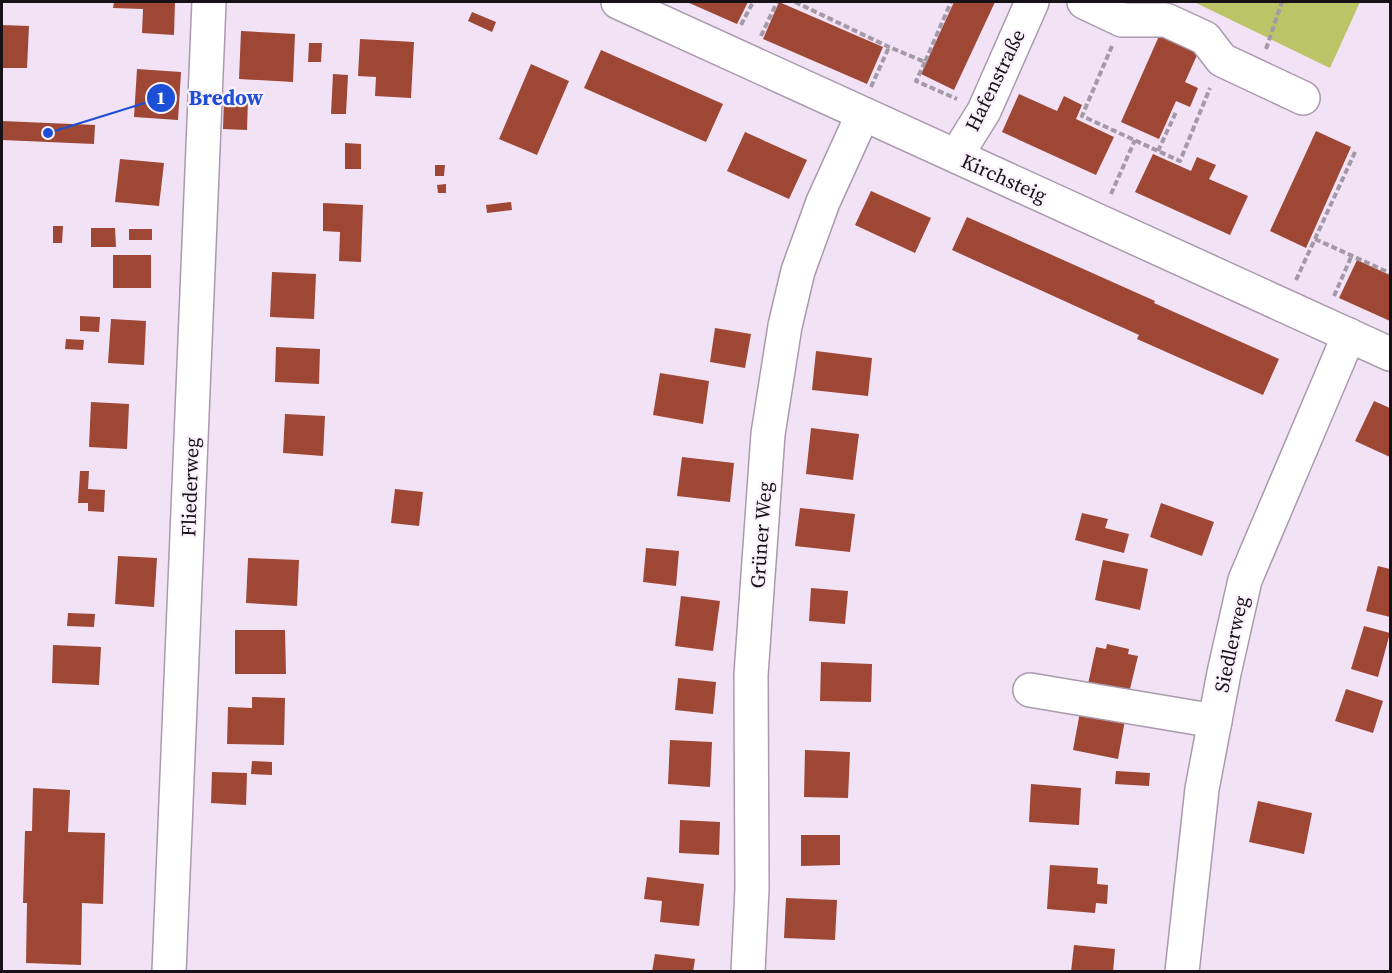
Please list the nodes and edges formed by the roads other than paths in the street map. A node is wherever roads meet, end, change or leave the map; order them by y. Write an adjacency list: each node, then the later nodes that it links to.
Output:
1 (209, 2): 12 (street, Fliederweg)
2 (618, 2): 6 (street, Kirchsteig)
3 (1032, 2): 7 (street, Hafenstraße)
4 (1084, 2): 5 (street)
5 (1303, 98)
6 (863, 114): 7 (street, Kirchsteig); 13 (street, Grüner Weg)
7 (956, 156): 8 (street, Kirchsteig)
8 (1335, 329): 9 (street, Kirchsteig); 11 (street, Siedlerweg)
9 (1390, 354)
10 (1030, 690): 11 (street)
11 (1215, 721): 14 (street, Siedlerweg)
12 (169, 972)
13 (748, 972)
14 (1182, 972)

